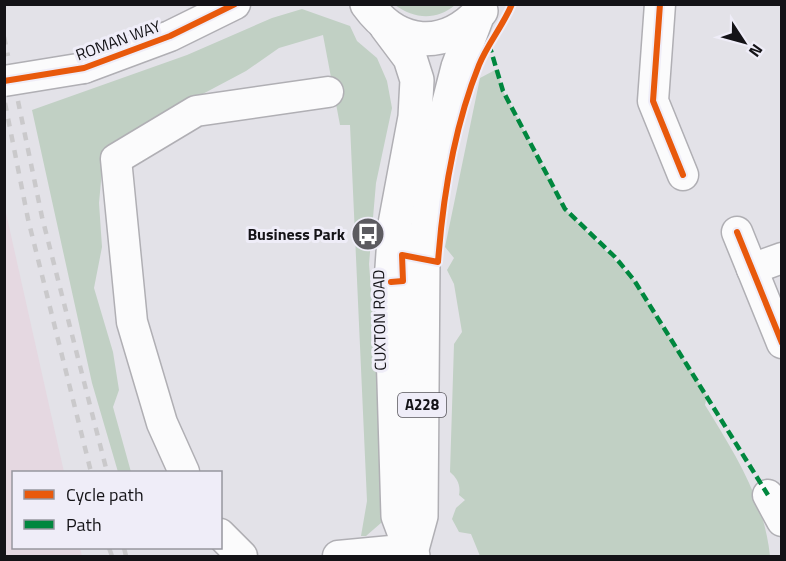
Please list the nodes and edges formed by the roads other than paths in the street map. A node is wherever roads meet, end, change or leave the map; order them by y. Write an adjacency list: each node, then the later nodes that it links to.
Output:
1 (235, 4): 5 (street, ROMAN WAY, bridge)
2 (660, 4): 7 (street)
3 (482, 9): 4 (main road); 14 (main road, A228)
4 (376, 15): 14 (main road, CUXTON ROAD / A228)
5 (4, 81)
6 (328, 92): 12 (street)
7 (683, 175)
8 (737, 232): 10 (street)
9 (782, 258): 10 (street)
10 (752, 269): 11 (street)
11 (782, 343)
12 (184, 471)
13 (222, 536): 15 (street)
14 (412, 553): 16 (street)
15 (242, 556)
16 (338, 556)

